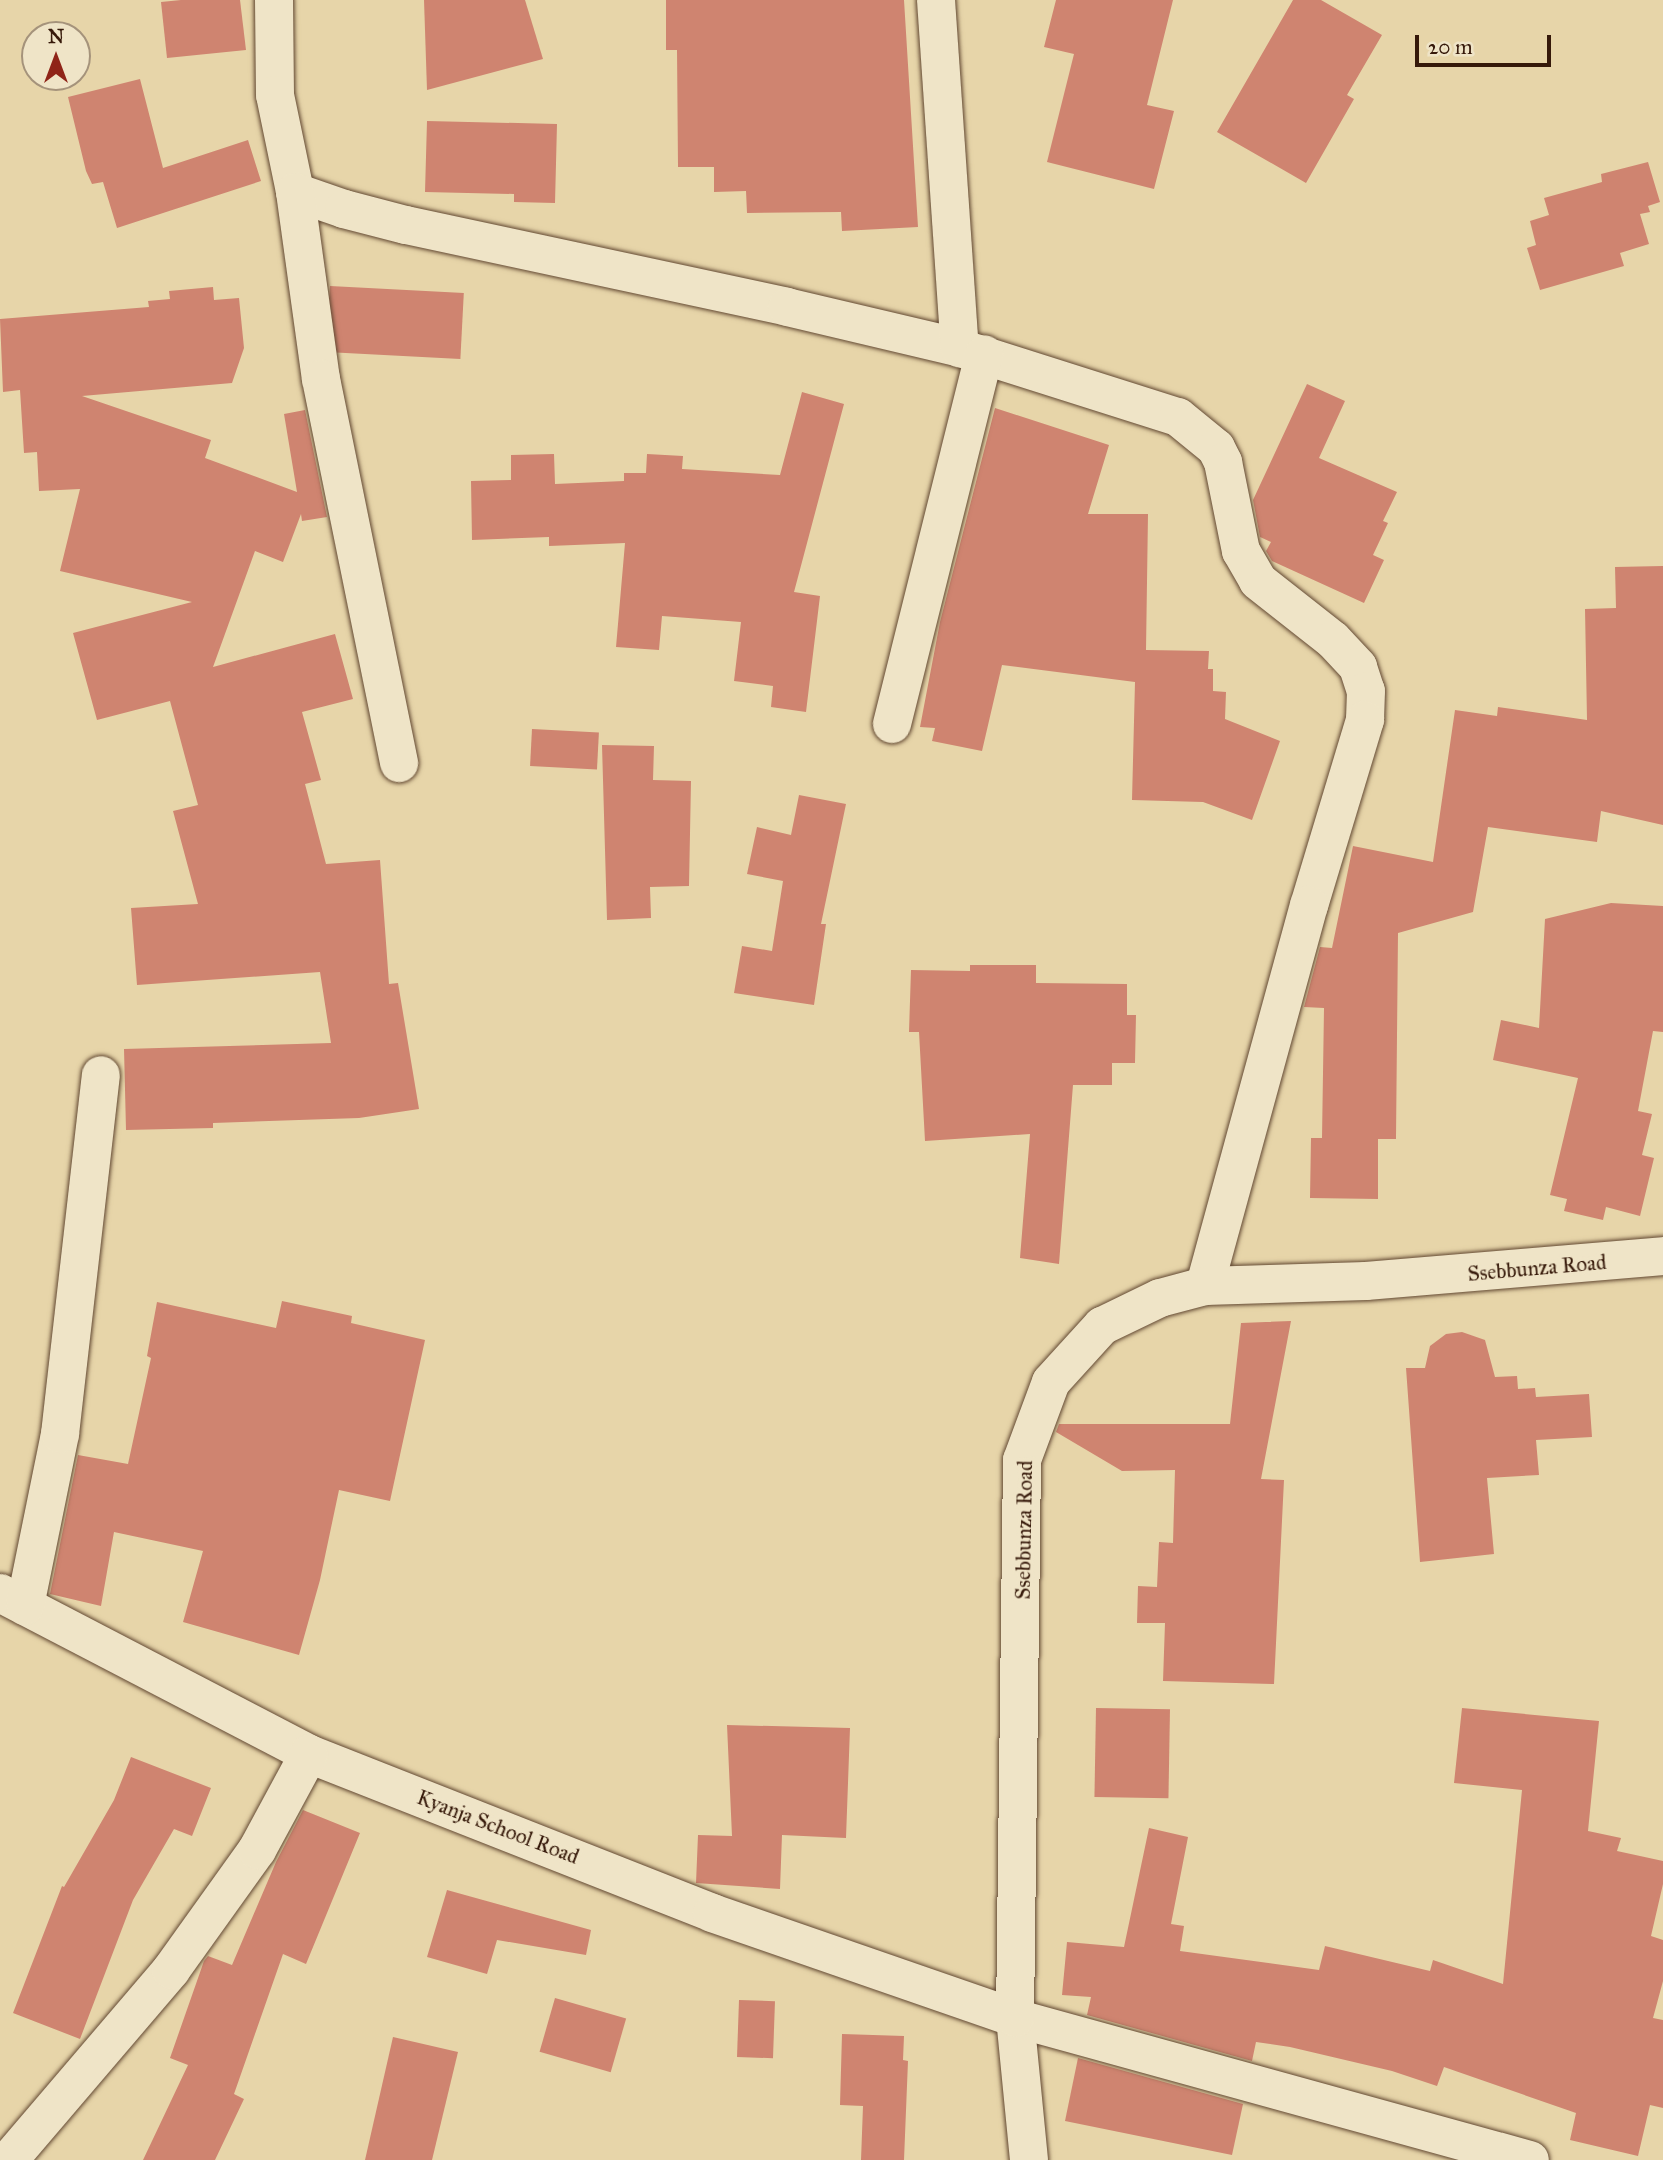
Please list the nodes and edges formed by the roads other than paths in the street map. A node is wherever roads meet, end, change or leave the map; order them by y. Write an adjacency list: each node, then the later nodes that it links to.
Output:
1 (274, 0): 3 (street)
2 (936, 0): 4 (street)
3 (295, 192): 4 (street); 6 (street)
4 (972, 351): 5 (street); 9 (street)
5 (892, 724)
6 (399, 764)
7 (102, 1075): 10 (street)
8 (1663, 1256): 9 (street, Ssebbunza Road)
9 (1205, 1286): 12 (street, Ssebbunza Road)
10 (13, 1600): 11 (street, Kyanja School Road)
11 (309, 1754): 12 (street, Kyanja School Road); 13 (street)
12 (1015, 2018): 14 (street, Ssebbunza Road); 15 (street, Kyanja School Road)
13 (9, 2160)
14 (1029, 2160)
15 (1530, 2160)

